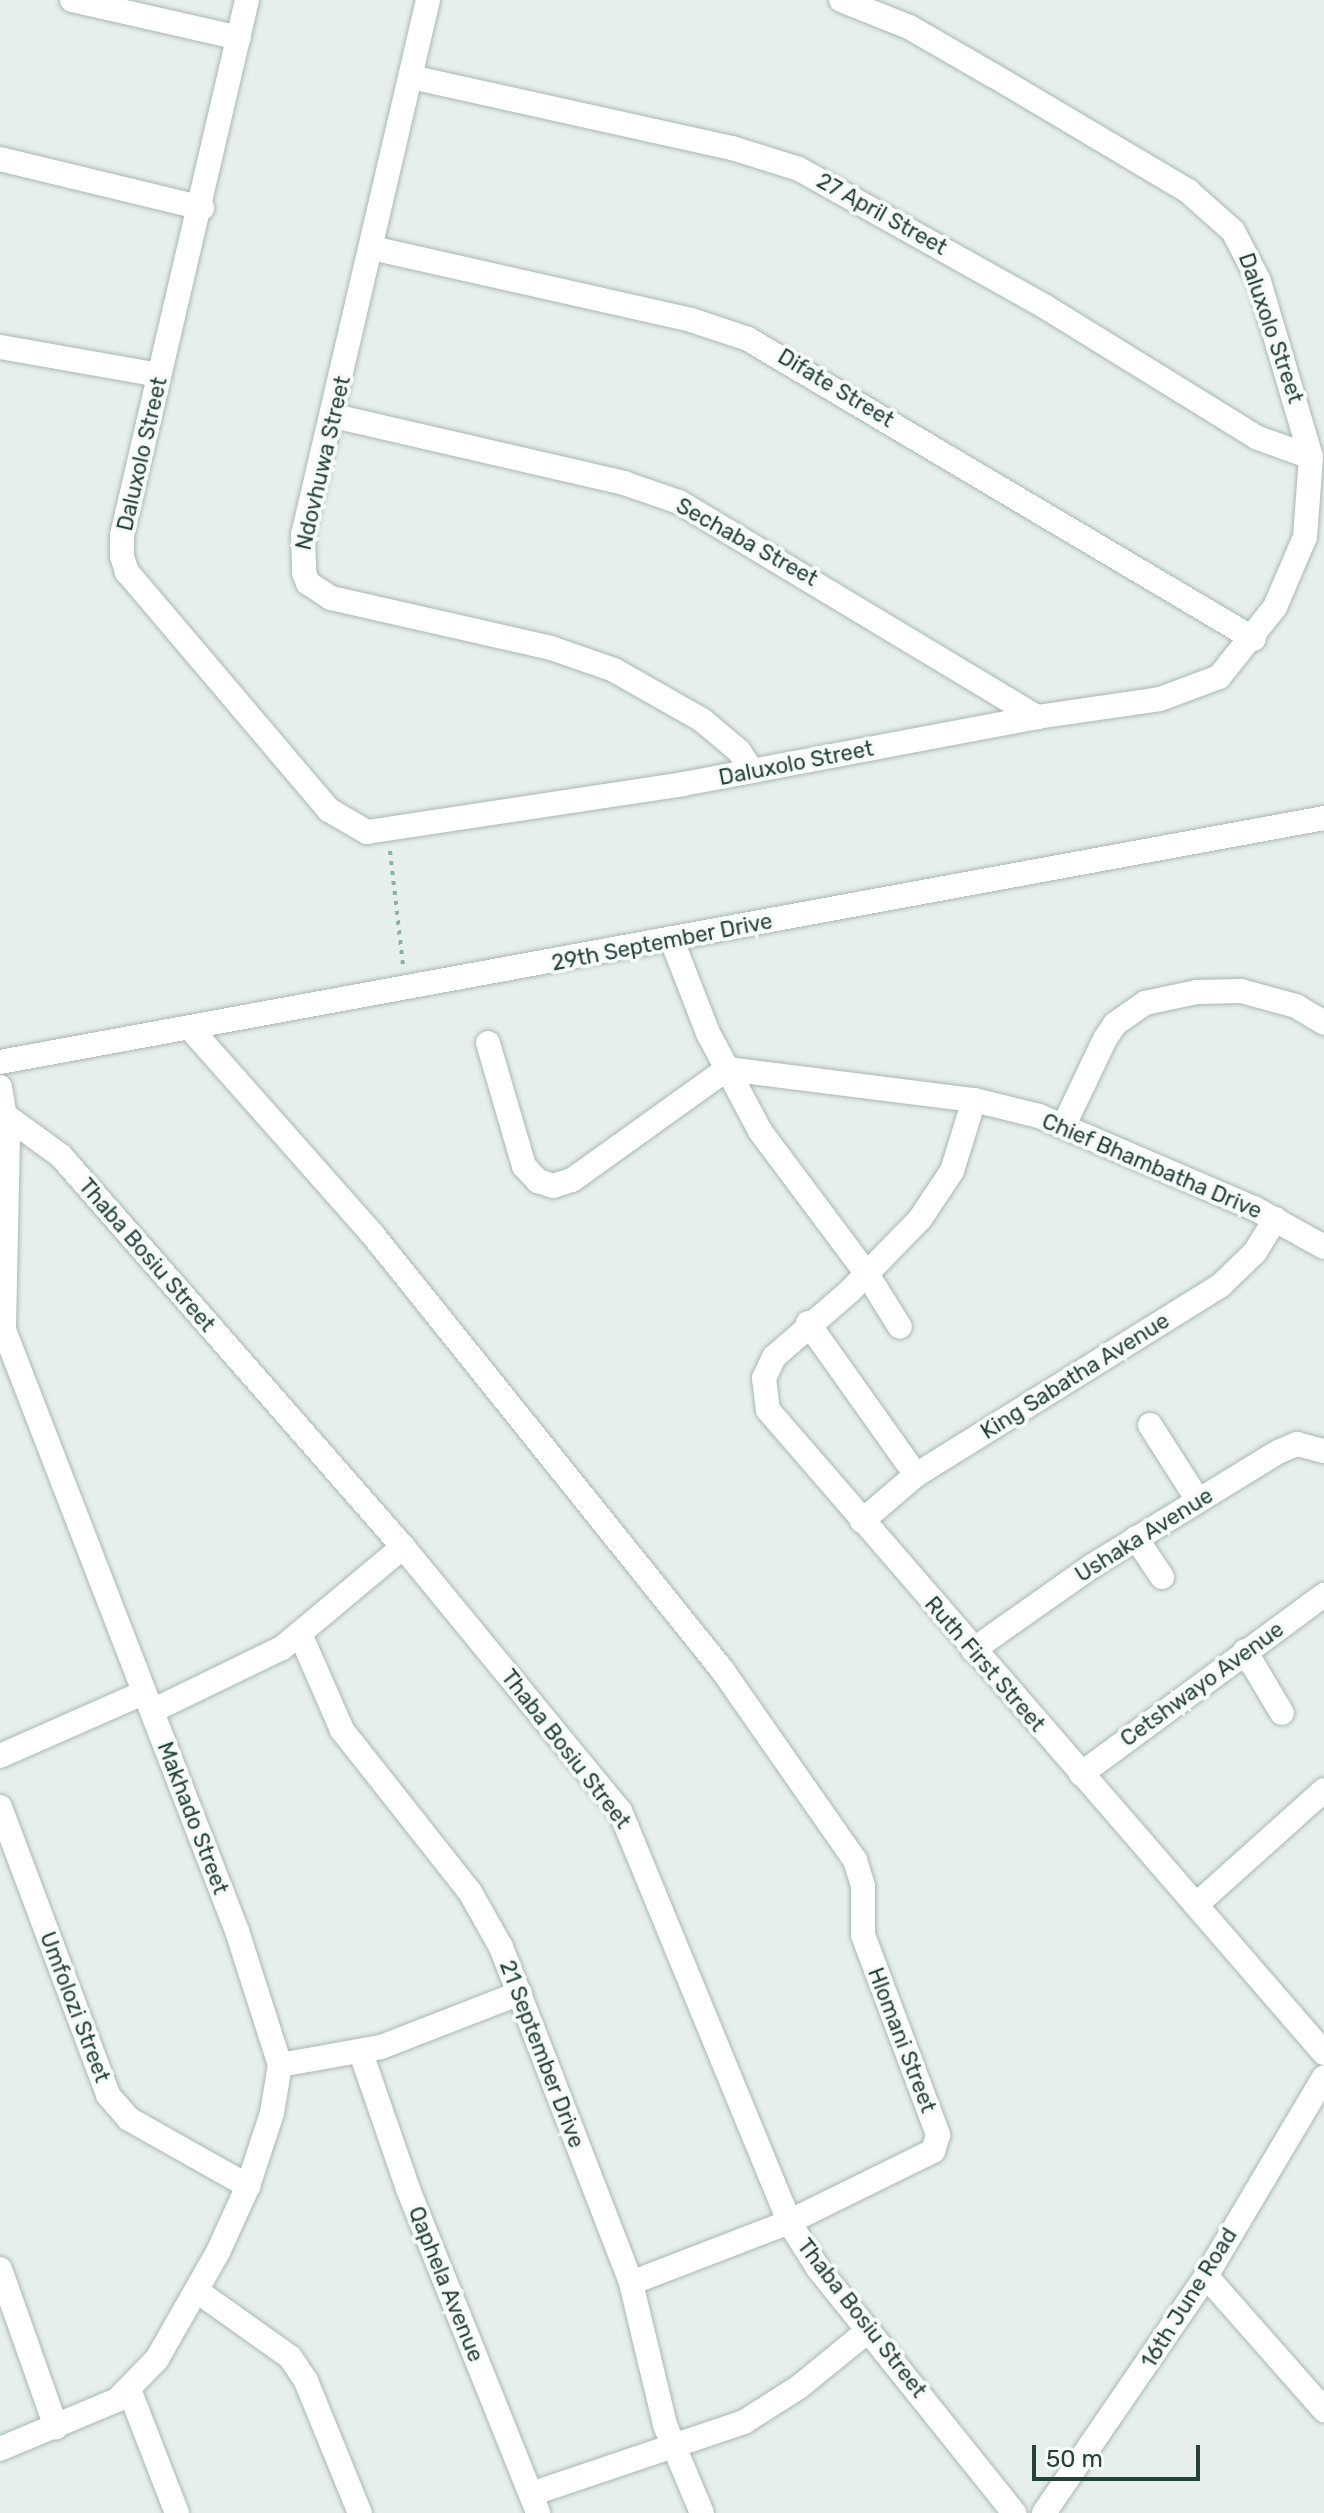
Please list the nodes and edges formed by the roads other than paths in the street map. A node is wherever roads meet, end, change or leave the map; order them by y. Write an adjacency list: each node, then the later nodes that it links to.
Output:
1 (72, 0): 5 (street)
2 (247, 0): 5 (street, Daluxolo Street)
3 (428, 0): 6 (street, Ndovhuwa Street)
4 (841, 0): 13 (street, Daluxolo Street)
5 (239, 38): 8 (street, Daluxolo Street)
6 (411, 77): 9 (street, Ndovhuwa Street); 13 (street, 27 April Street)
7 (0, 159): 8 (street)
8 (202, 208): 11 (street, Daluxolo Street)
9 (372, 248): 12 (street, Ndovhuwa Street); 14 (street, Difate Street)
10 (0, 347): 11 (street)
11 (159, 375): 16 (street, Daluxolo Street)
12 (334, 416): 15 (street, Sechaba Street); 16 (street, Ndovhuwa Street)
13 (1311, 457): 14 (street, Daluxolo Street)
14 (1254, 639): 15 (street, Daluxolo Street)
15 (1037, 717): 16 (street, Daluxolo Street)
16 (752, 771)
17 (1324, 818): 18 (street, 29th September Drive)
18 (671, 938): 20 (street, 29th September Drive); 23 (street)
19 (1324, 1023): 27 (street)
20 (190, 1028): 22 (street, 29th September Drive); 59 (street, Hlomani Street)
21 (488, 1043): 23 (street)
22 (0, 1062)
23 (727, 1069): 25 (street, Chief Bhambatha Drive); 30 (street)
24 (0, 1087): 26 (street, Makhado Street)
25 (974, 1100): 27 (street, Chief Bhambatha Drive); 30 (street)
26 (6, 1116): 31 (street, Makhado Street); 40 (street, Thaba Bosiu Street)
27 (1064, 1125): 28 (street, Chief Bhambatha Drive)
28 (1276, 1219): 29 (street, Chief Bhambatha Drive); 36 (street, King Sabatha Avenue)
29 (1324, 1247)
30 (867, 1274): 32 (street, Ruth First Street); 33 (street)
31 (1, 1319): 46 (street, Makhado Street)
32 (808, 1323): 36 (street); 38 (street, Ruth First Street)
33 (900, 1327)
34 (1150, 1425): 37 (street)
35 (1324, 1451): 37 (street, Ushaka Avenue)
36 (916, 1475): 38 (street, King Sabatha Avenue)
37 (1198, 1500): 39 (street, Ushaka Avenue)
38 (862, 1521): 44 (street, Ruth First Street)
39 (1136, 1538): 41 (street); 44 (street, Ushaka Avenue)
40 (403, 1547): 43 (street); 59 (street, Thaba Bosiu Street)
41 (1162, 1577)
42 (1324, 1595): 45 (street, Cetshwayo Avenue)
43 (301, 1636): 46 (street); 53 (street, 21 September Drive)
44 (973, 1650): 49 (street, Ruth First Street)
45 (1245, 1651): 47 (street); 49 (street, Cetshwayo Avenue)
46 (147, 1702): 48 (street); 56 (street, Makhado Street)
47 (1282, 1713)
48 (0, 1756)
49 (1081, 1774): 52 (street, Ruth First Street)
50 (1324, 1790): 52 (street)
51 (0, 1807): 58 (street, Umfolozi Street)
52 (1196, 1905): 55 (street, Ruth First Street)
53 (520, 1993): 54 (street); 62 (street, 21 September Drive)
54 (361, 2053): 56 (street); 70 (street, Qaphela Avenue)
55 (1324, 2053)
56 (280, 2065): 58 (street, Makhado Street)
57 (1324, 2077): 61 (street, 16th June Road)
58 (248, 2186): 63 (street, Makhado Street)
59 (789, 2222): 62 (street, Hlomani Street); 64 (street, Thaba Bosiu Street)
60 (0, 2269): 67 (street)
61 (1206, 2276): 66 (street); 75 (street, 16th June Road)
62 (631, 2283): 68 (street, 21 September Drive)
63 (197, 2291): 65 (street, Makhado Street); 72 (street)
64 (869, 2330): 68 (street); 74 (street, Thaba Bosiu Street)
65 (130, 2392): 67 (street); 71 (street)
66 (1324, 2410)
67 (56, 2427): 69 (street)
68 (673, 2447): 70 (street); 73 (street, 21 September Drive)
69 (0, 2449)
70 (534, 2504)
71 (177, 2513)
72 (360, 2513)
73 (702, 2513)
74 (1014, 2513)
75 (1044, 2513)

